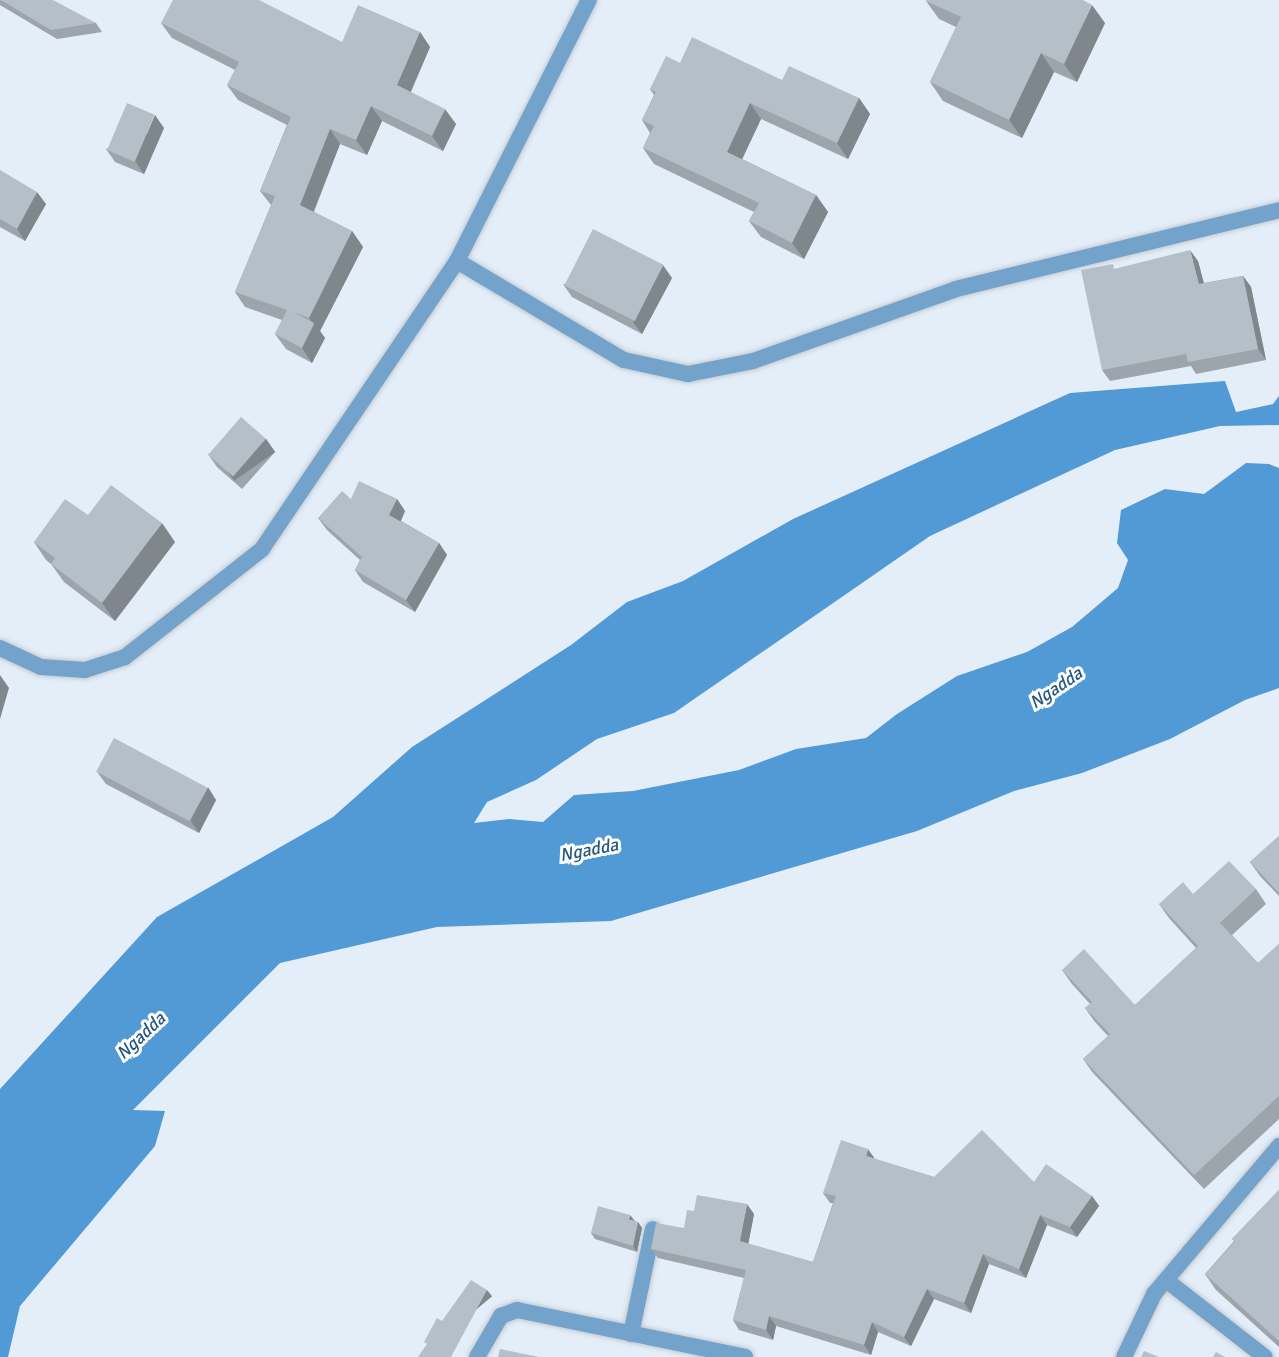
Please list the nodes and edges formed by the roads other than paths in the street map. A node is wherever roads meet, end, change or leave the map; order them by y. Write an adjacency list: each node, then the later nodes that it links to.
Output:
1 (589, 0): 3 (street)
2 (1279, 210): 3 (street)
3 (456, 261): 4 (street)
4 (0, 648)
5 (1279, 1146): 7 (street)
6 (652, 1229): 8 (street)
7 (1166, 1281): 11 (street); 12 (street)
8 (631, 1334): 9 (street); 10 (street)
9 (477, 1357)
10 (744, 1357)
11 (1124, 1357)
12 (1265, 1357)

